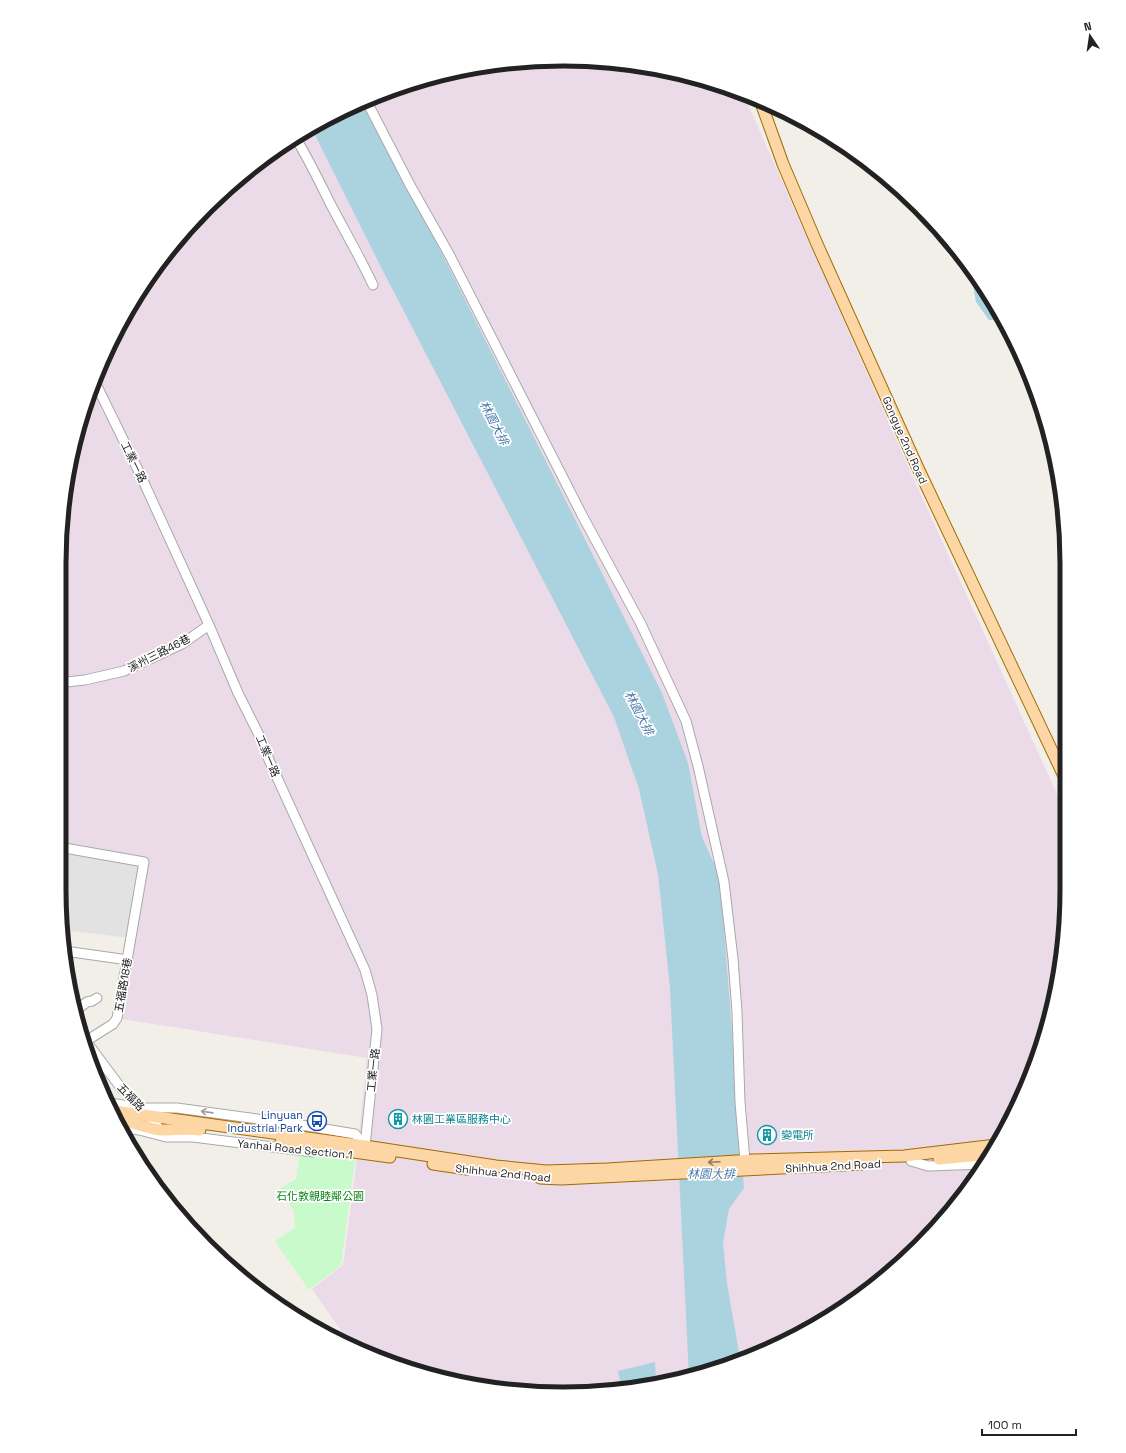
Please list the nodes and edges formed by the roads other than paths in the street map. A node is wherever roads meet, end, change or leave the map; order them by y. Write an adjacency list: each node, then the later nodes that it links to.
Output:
1 (369, 106): 28 (street)
2 (763, 108): 8 (main road, Gongye 2nd Road)
3 (299, 143): 4 (street)
4 (373, 285)
5 (98, 388): 6 (street, 工業一路)
6 (209, 626): 7 (street, 溪州三路46巷); 24 (street, 工業一路)
7 (66, 682)
8 (1060, 768)
9 (66, 848): 11 (street, 五福路18巷)
10 (72, 952): 11 (street)
11 (128, 960): 14 (street, 五福路18巷)
12 (97, 998): 13 (street)
13 (80, 1007)
14 (88, 1037)
15 (91, 1048): 18 (street, 五福路)
16 (114, 1104): 18 (street, Yanhai Road Section 1)
17 (118, 1111): 18 (main road, Yanhai Road Section 1)
18 (146, 1112): 21 (street, 五福路); 24 (main road, Yanhai Road Section 1, one-way to 18)
19 (122, 1119): 21 (main road, Yanhai Road Section 1)
20 (127, 1128): 21 (street, Yanhai Road Section 1)
21 (164, 1134): 24 (main road, Yanhai Road Section 1)
22 (991, 1141): 27 (street, Shihhua 2nd Road)
23 (988, 1147): 25 (main road)
24 (365, 1150): 28 (main road, Shihhua 2nd Road)
25 (962, 1153): 26 (main road); 27 (main road, Shihhua 2nd Road)
26 (983, 1154)
27 (908, 1158): 28 (main road, Shihhua 2nd Road); 29 (street, Shihhua 2nd Road)
28 (751, 1164)
29 (977, 1164)

